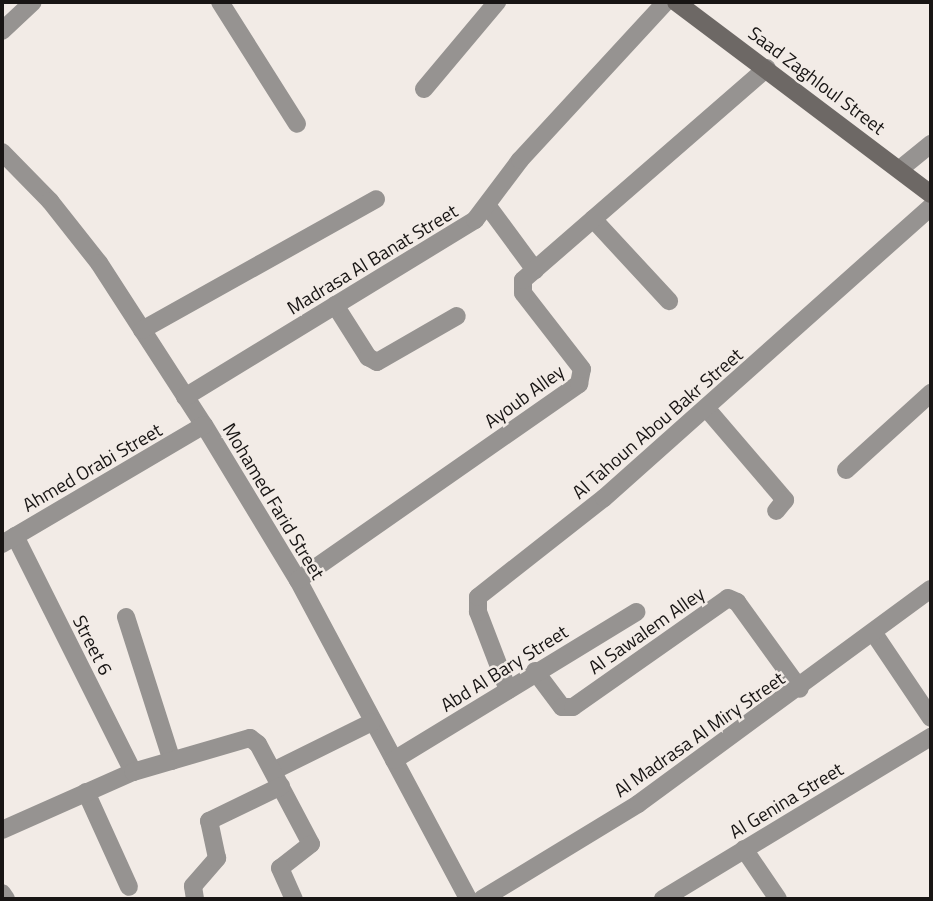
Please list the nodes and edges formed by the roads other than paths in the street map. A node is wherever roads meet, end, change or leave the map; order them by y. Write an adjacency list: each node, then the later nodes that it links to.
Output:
1 (33, 2): 6 (street)
2 (220, 2): 9 (street)
3 (497, 2): 8 (street)
4 (666, 2): 15 (street, Madrasa Al Banat Street)
5 (677, 2): 7 (street, Saad Zaghloul Street)
6 (2, 31)
7 (767, 68): 12 (street, Saad Zaghloul Street); 17 (street)
8 (424, 89)
9 (297, 124)
10 (931, 144): 12 (street)
11 (2, 152): 22 (street, Mohamed Farid Street)
12 (900, 169): 13 (street, Saad Zaghloul Street)
13 (931, 194)
14 (376, 199): 22 (street)
15 (487, 205): 18 (street); 20 (street, Madrasa Al Banat Street)
16 (931, 206): 25 (street, Al Tahoun Abou Bakr Street)
17 (593, 219): 18 (street); 19 (street)
18 (535, 270): 30 (street, Ayoub Alley)
19 (669, 301)
20 (335, 305): 21 (street); 24 (street, Madrasa Al Banat Street)
21 (457, 316)
22 (142, 330): 24 (street, Mohamed Farid Street)
23 (931, 393): 27 (street)
24 (185, 397): 26 (street, Mohamed Farid Street)
25 (707, 409): 28 (street); 37 (street, Al Tahoun Abou Bakr Street)
26 (204, 425): 29 (street, Ahmed Orabi Street); 30 (street, Mohamed Farid Street)
27 (846, 470)
28 (776, 511)
29 (8, 540): 43 (street, Street 6)
30 (298, 580): 39 (street, Mohamed Farid Street)
31 (931, 589): 34 (street, Al Madrasa Al Miry Street)
32 (636, 612): 35 (street, Abd Al Bary Street)
33 (126, 617): 42 (street)
34 (875, 635): 36 (street, Al Madrasa Al Miry Street); 38 (street)
35 (535, 671): 36 (street, Al Sawalem Alley); 37 (street, Abd Al Bary Street)
36 (800, 689): 54 (street, Al Madrasa Al Miry Street)
37 (508, 690): 41 (street, Abd Al Bary Street)
38 (931, 718)
39 (372, 722): 41 (street, Mohamed Farid Street); 44 (street)
40 (931, 737): 47 (street, Al Genina Street)
41 (394, 760): 53 (street, Mohamed Farid Street)
42 (172, 761): 43 (street); 44 (street)
43 (133, 772): 45 (street)
44 (277, 779): 51 (street); 52 (street)
45 (86, 792): 46 (street); 48 (street)
46 (2, 830)
47 (744, 849): 55 (street, Al Genina Street); 56 (street)
48 (129, 887)
49 (2, 893): 50 (street)
50 (6, 899)
51 (195, 899)
52 (294, 899)
53 (468, 899)
54 (482, 899)
55 (663, 899)
56 (778, 899)

